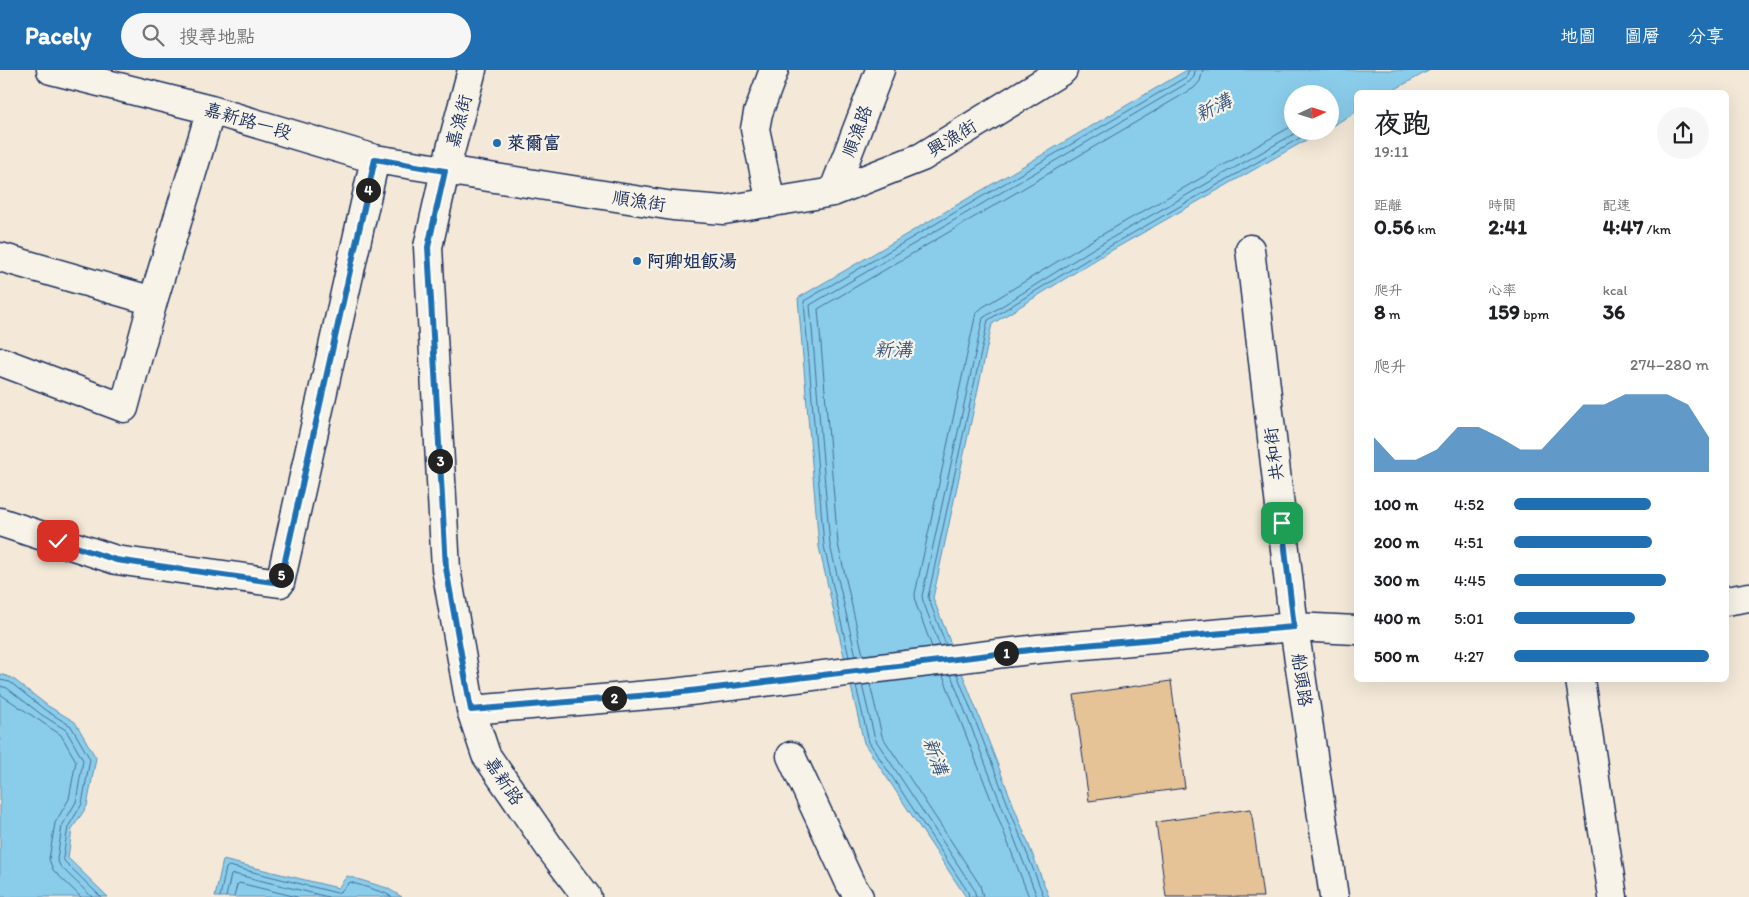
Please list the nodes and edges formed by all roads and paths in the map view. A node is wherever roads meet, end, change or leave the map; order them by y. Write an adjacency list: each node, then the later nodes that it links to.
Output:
1 (51, 70): 6 (street, 嘉新路一段)
2 (472, 70): 8 (street, 嘉漁街)
3 (774, 70): 10 (street)
4 (880, 70): 9 (street, 順漁路)
5 (1063, 70): 9 (street, 興漁街)
6 (212, 110): 7 (street, 嘉新路一段); 13 (street)
7 (375, 159): 8 (street, 嘉新路一段); 15 (street)
8 (445, 171): 10 (street, 順漁街); 21 (street, 嘉新路)
9 (833, 192): 10 (street, 順漁街)
10 (771, 203)
11 (1250, 249): 18 (street, 共和街)
12 (0, 258): 13 (street)
13 (153, 301): 14 (street)
14 (2, 362)
15 (0, 522)
16 (1749, 598): 17 (street)
17 (1729, 601)
18 (1294, 627): 19 (street); 21 (street, 船頭路); 25 (street, 船頭路)
19 (1354, 630)
20 (1580, 682): 26 (street)
21 (471, 710): 23 (street, 嘉新路)
22 (791, 756): 24 (street)
23 (587, 897)
24 (859, 897)
25 (1334, 897)
26 (1613, 897)

